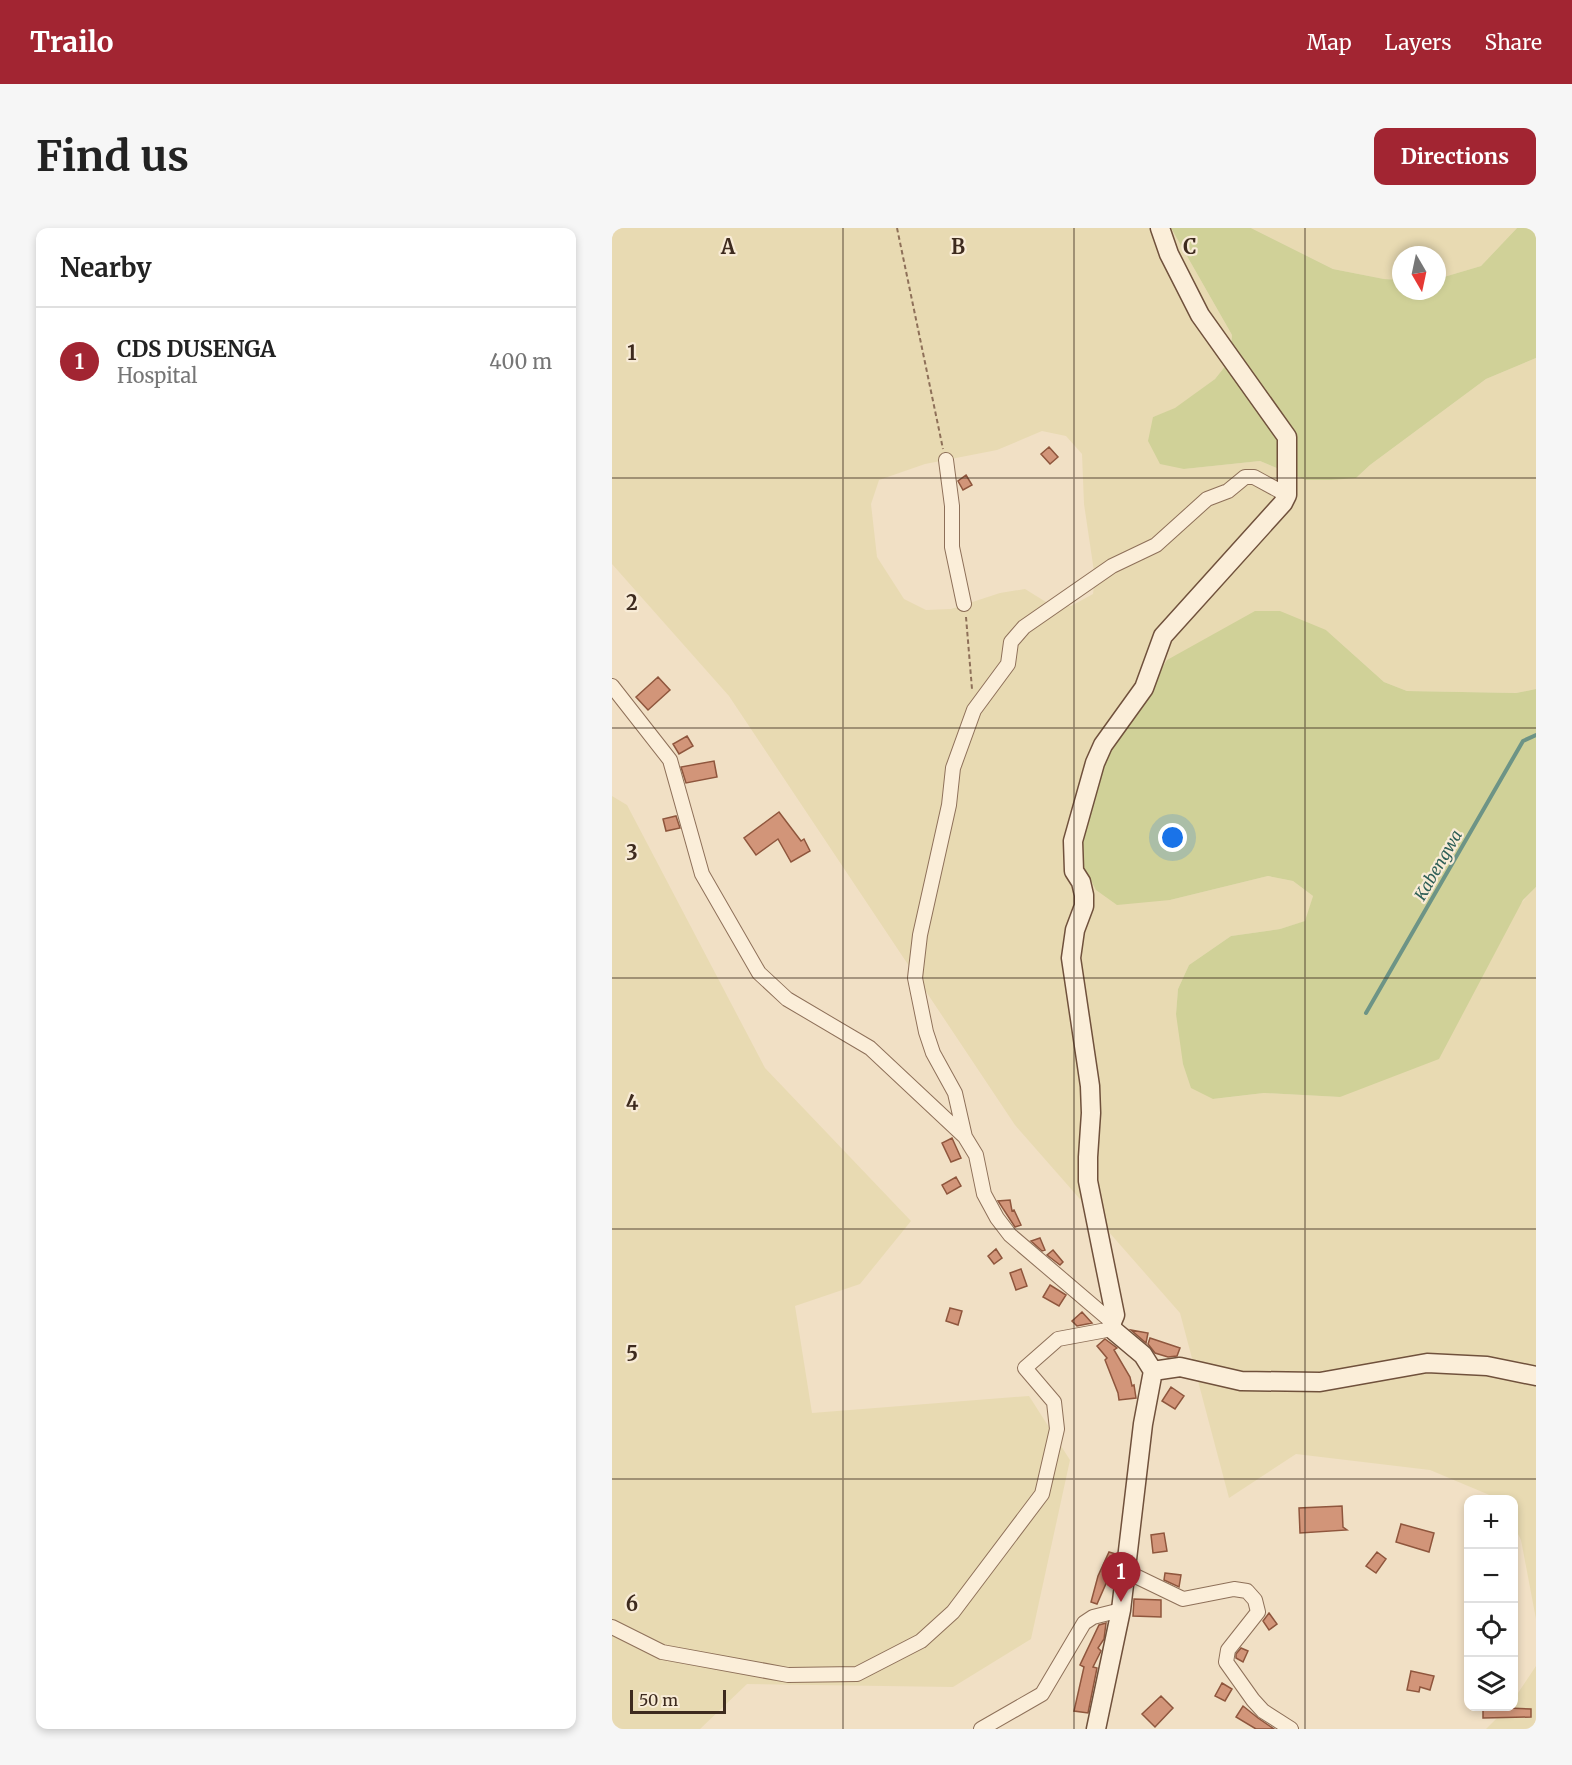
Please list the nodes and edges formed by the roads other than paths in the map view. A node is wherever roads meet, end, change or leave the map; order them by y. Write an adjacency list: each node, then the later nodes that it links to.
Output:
1 (1161, 228): 3 (street)
2 (946, 460): 4 (street)
3 (1287, 495): 6 (street); 7 (street)
4 (964, 604)
5 (612, 686): 6 (street)
6 (965, 1137): 7 (street)
7 (1112, 1326): 8 (street); 12 (street)
8 (1153, 1371): 9 (street); 10 (street)
9 (1536, 1376)
10 (1125, 1571): 11 (street); 15 (street)
11 (1121, 1610): 13 (street); 14 (street)
12 (612, 1627)
13 (981, 1729)
14 (1095, 1729)
15 (1291, 1729)

